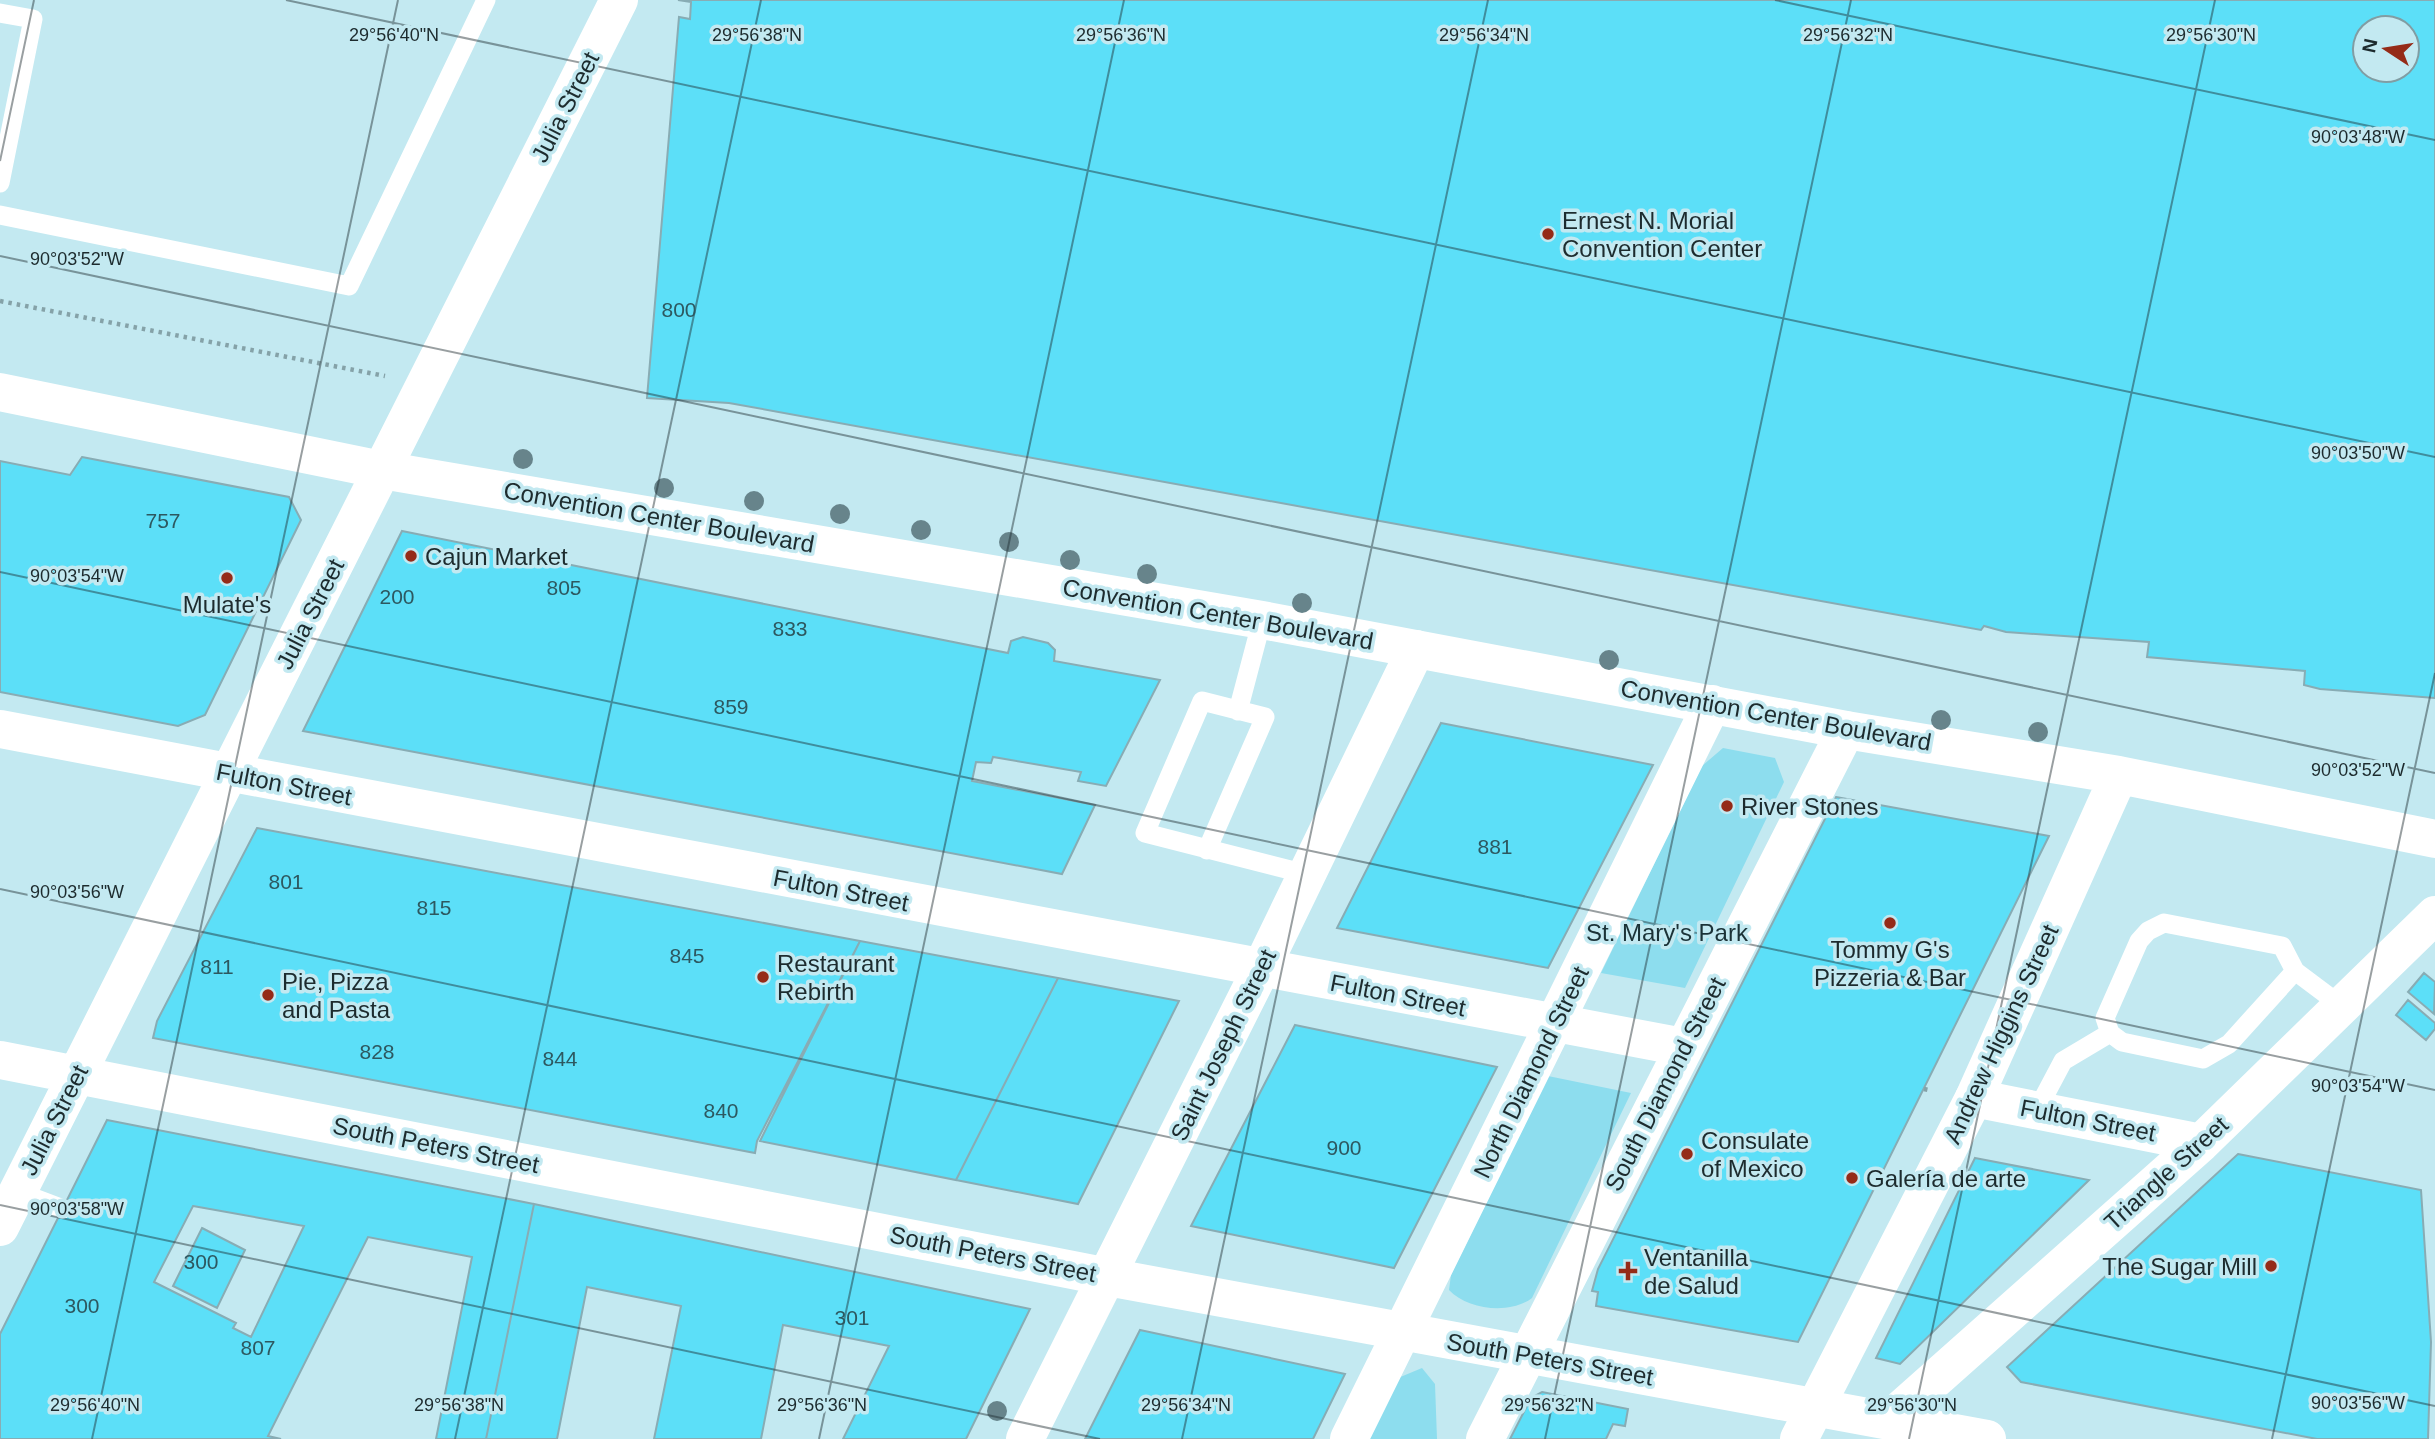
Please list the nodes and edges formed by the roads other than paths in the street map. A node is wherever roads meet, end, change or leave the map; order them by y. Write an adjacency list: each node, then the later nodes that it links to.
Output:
1 (486, 0): 5 (lane)
2 (619, 0): 7 (street, Julia Street)
3 (0, 13): 4 (lane)
4 (0, 183)
5 (0, 215)
6 (0, 392): 7 (street, Convention Center Boulevard)
7 (382, 470): 8 (street, Convention Center Boulevard); 14 (street, Julia Street)
8 (1262, 620): 9 (street, Convention Center Boulevard); 11 (lane)
9 (1416, 649): 10 (street, Convention Center Boulevard); 18 (street, Saint Joseph Street)
10 (1712, 704): 13 (street, Convention Center Boulevard); 23 (street, North Diamond Street)
11 (1238, 711): 17 (lane); 17 (lane)
12 (0, 729): 14 (street, Fulton Street)
13 (1846, 730): 15 (street, Convention Center Boulevard); 25 (street, South Diamond Street)
14 (229, 774): 20 (street, Fulton Street); 27 (street, Julia Street)
15 (2119, 775): 16 (street, Convention Center Boulevard); 28 (street, Andrew Higgins Street)
16 (2435, 839)
17 (1207, 850): 18 (lane)
18 (1306, 874): 20 (street, Saint Joseph Street)
19 (2435, 915): 22 (street, Triangle Street)
20 (1261, 969): 23 (street, Fulton Street); 34 (street, Saint Joseph Street)
21 (2295, 971): 22 (lane); 24 (lane); 24 (lane)
22 (2343, 1007): 30 (street, Triangle Street)
23 (1554, 1024): 25 (street, Fulton Street); 35 (street, North Diamond Street)
24 (2110, 1033): 29 (lane)
25 (1683, 1047): 36 (street, South Diamond Street)
26 (0, 1060): 27 (street, South Peters Street)
27 (77, 1075): 31 (street, Julia Street); 34 (street, South Peters Street)
28 (1974, 1098): 29 (street, Fulton Street); 38 (street, Andrew Higgins Street)
29 (2037, 1110): 30 (street, Fulton Street)
30 (2201, 1143): 37 (street, Triangle Street)
31 (18, 1192): 32 (lane); 33 (street, Julia Street)
32 (63, 1209)
33 (0, 1227)
34 (1108, 1277): 35 (street, South Peters Street); 39 (street, Saint Joseph Street)
35 (1404, 1332): 36 (street, South Peters Street); 40 (street, North Diamond Street)
36 (1527, 1355): 38 (street, South Peters Street); 41 (street, South Diamond Street)
37 (1888, 1421): 38 (street, South Peters Street); 42 (street, South Peters Street)
38 (1807, 1423)
39 (1025, 1439)
40 (1349, 1439)
41 (1485, 1439)
42 (1987, 1439)

